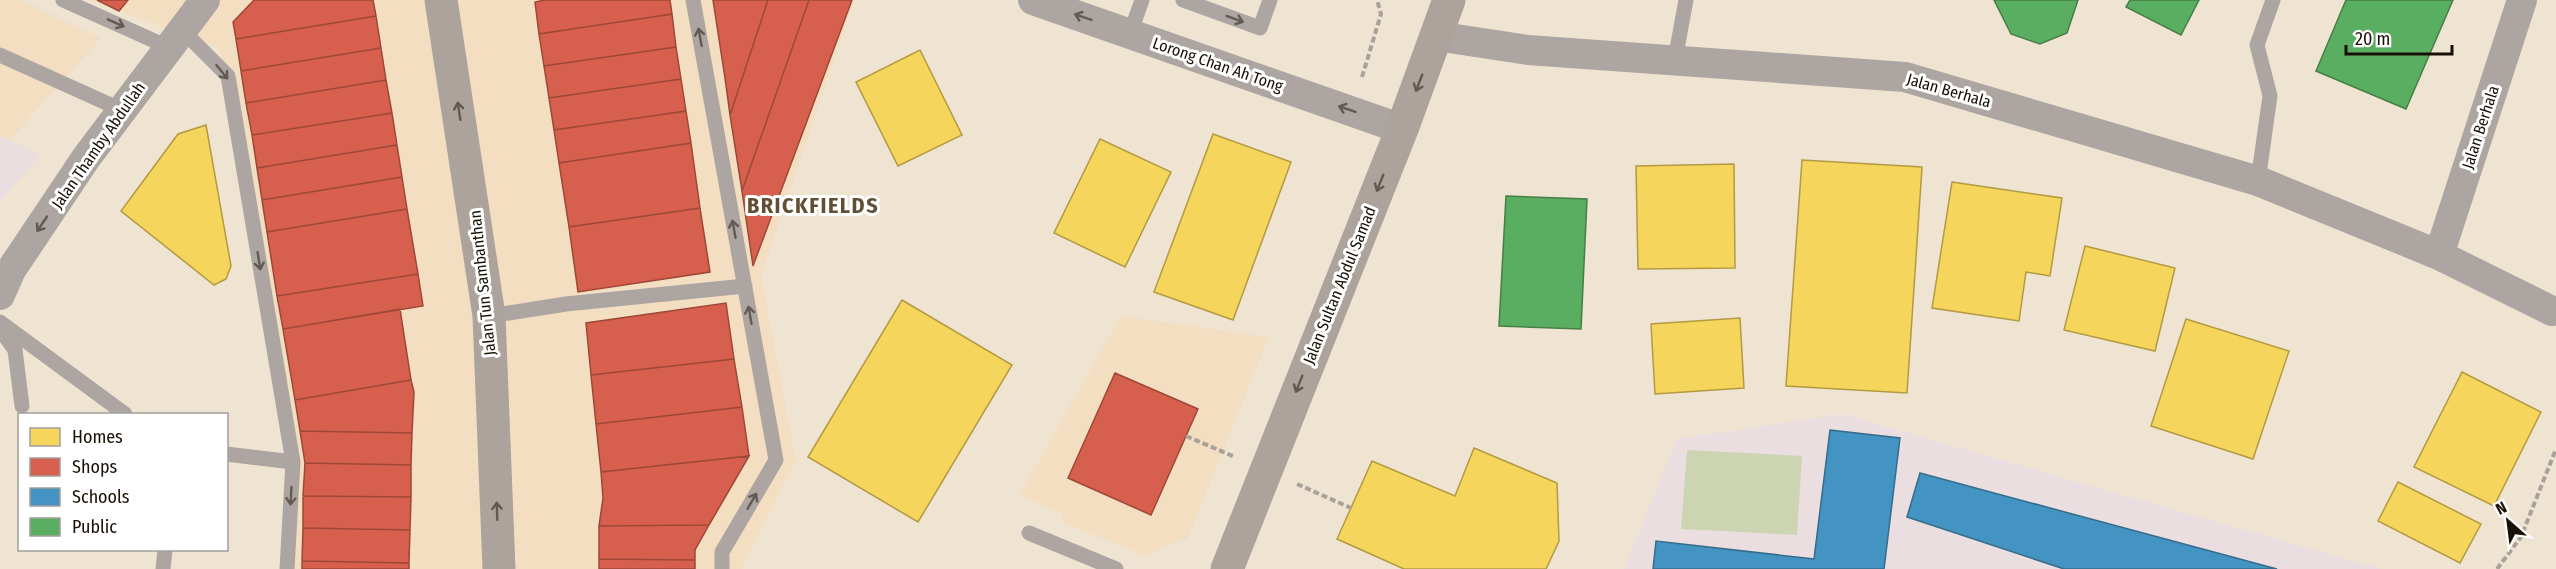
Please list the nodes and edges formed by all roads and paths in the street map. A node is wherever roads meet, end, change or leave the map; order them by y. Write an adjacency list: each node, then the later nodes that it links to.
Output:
1 (63, 0): 16 (lane, one-way to 16)
2 (205, 0): 16 (street, Jalan Thamby Abdullah)
3 (441, 0): 27 (main road, Jalan Tun Sambanthan, one-way to 3)
4 (693, 0): 24 (lane, one-way to 4)
5 (1034, 0): 14 (street, Lorong Chan Ah Tong, one-way to 5)
6 (1142, 0): 14 (lane)
7 (1183, 0): 8 (lane, one-way to 8)
8 (1270, 0)
9 (1377, 0): 19 (path)
10 (1449, 0): 15 (main road, Jalan Sultan Abdul Samad)
11 (1686, 0): 18 (lane)
12 (2273, 0): 22 (lane)
13 (2522, 0): 23 (street, Jalan Berhala)
14 (1130, 34): 21 (street, Lorong Chan Ah Tong, one-way to 14)
15 (1436, 36): 18 (street, Jalan Berhala); 21 (main road, Jalan Sultan Abdul Samad, one-way to 21)
16 (175, 38): 20 (street, Jalan Thamby Abdullah); 34 (lane, one-way to 34)
17 (0, 55): 20 (lane)
18 (1675, 60): 22 (street, Jalan Berhala)
19 (1362, 76)
20 (122, 110): 25 (street, Jalan Thamby Abdullah, one-way to 25)
21 (1402, 129): 42 (main road, Jalan Sultan Abdul Samad, one-way to 42)
22 (2258, 181): 23 (street, Jalan Berhala)
23 (2439, 255): 26 (street, Jalan Berhala)
24 (745, 286): 27 (lane); 40 (lane, one-way to 24)
25 (0, 295)
26 (2552, 311)
27 (489, 316): 39 (main road, Jalan Tun Sambanthan, one-way to 27)
28 (0, 322): 31 (lane)
29 (0, 329): 30 (lane)
30 (22, 405)
31 (124, 413)
32 (2556, 449): 43 (path)
33 (228, 454): 34 (lane)
34 (293, 462): 38 (lane, one-way to 38)
35 (1029, 533): 41 (lane)
36 (165, 551): 37 (lane)
37 (164, 569)
38 (287, 569)
39 (499, 569)
40 (722, 569)
41 (1116, 569)
42 (1227, 569)
43 (2497, 569)

